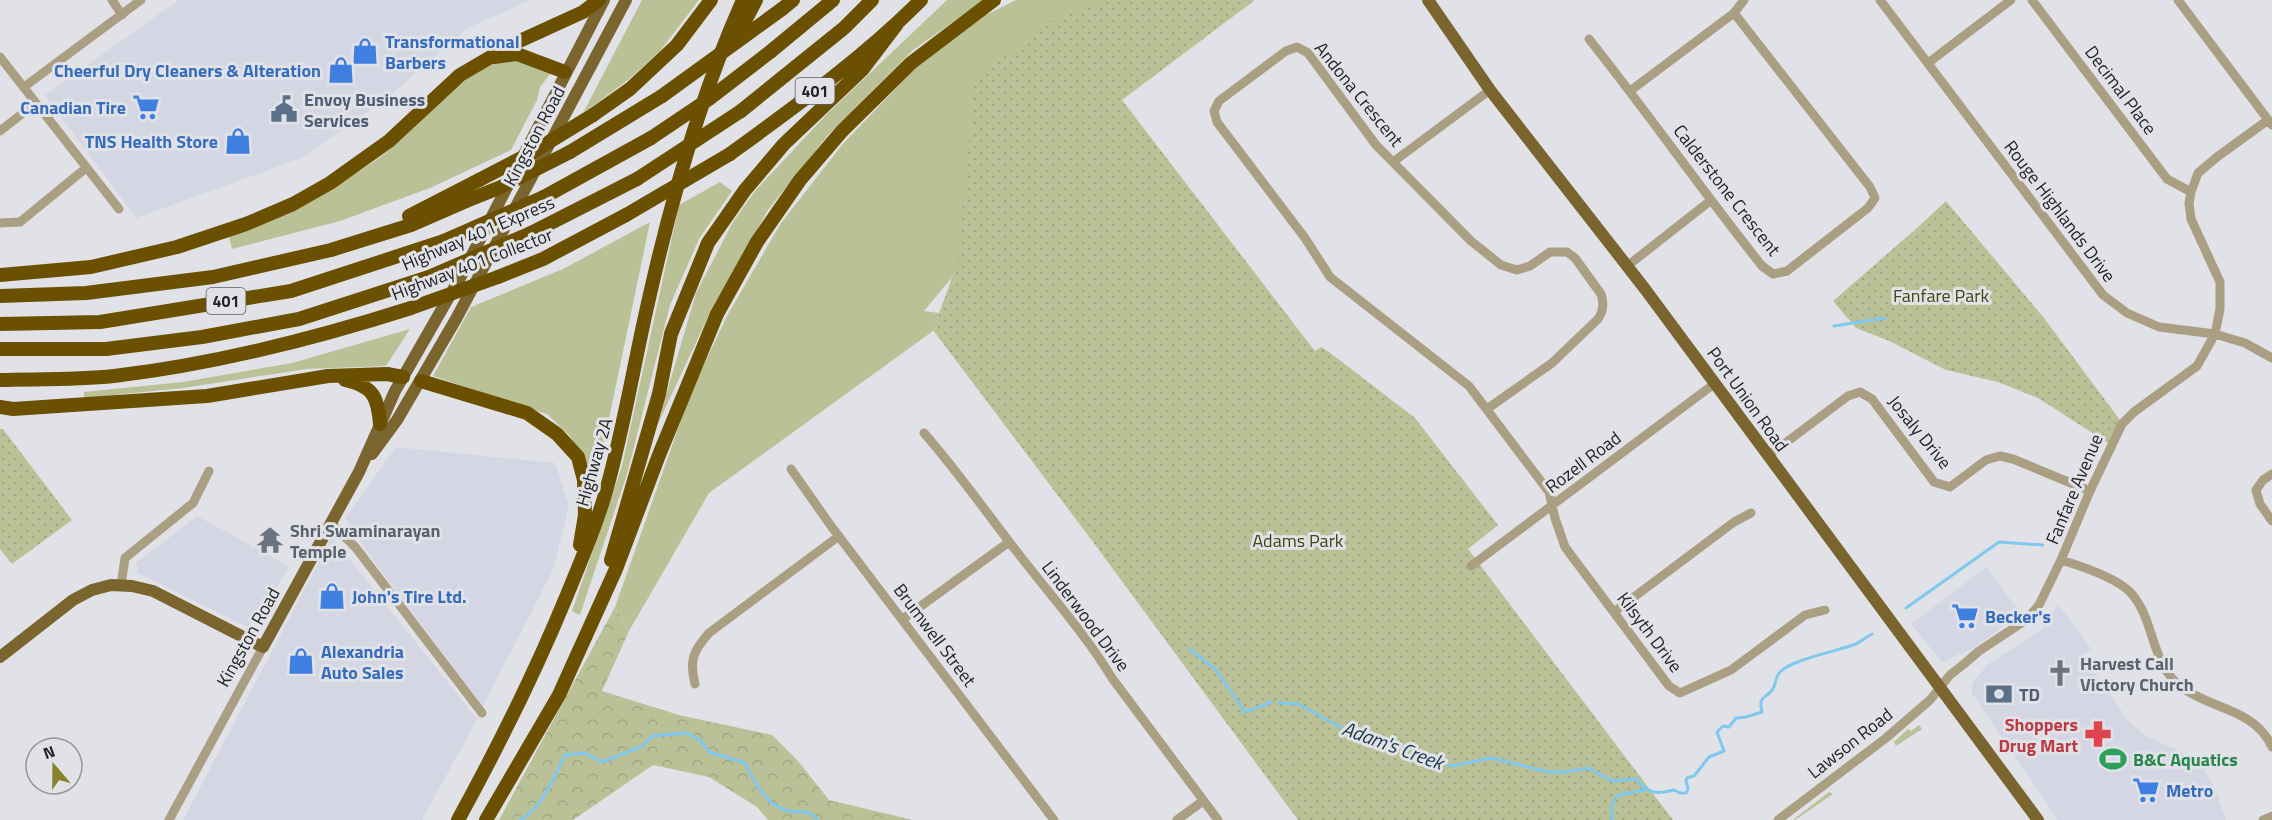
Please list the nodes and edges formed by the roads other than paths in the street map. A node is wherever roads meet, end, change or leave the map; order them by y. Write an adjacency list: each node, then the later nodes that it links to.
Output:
1 (112, 0): 21 (street)
2 (141, 0): 21 (street)
3 (599, 0): 25 (highway)
4 (604, 0): 27 (main road, Kingston Road)
5 (626, 0): 28 (main road, Kingston Road)
6 (711, 0): 42 (highway, bridge)
7 (743, 0): 32 (highway)
8 (756, 0): 32 (highway)
9 (834, 0): 46 (highway, Highway 401 Express / 401, bridge)
10 (872, 0): 48 (highway, Highway 401 Express / 401, bridge)
11 (921, 0): 22 (highway, Highway 401 Collector / 401)
12 (994, 0): 82 (highway)
13 (1428, 0): 30 (main road, Port Union Road)
14 (1744, 0): 20 (street)
15 (1880, 0): 26 (street, Rouge Highlands Drive)
16 (2011, 0): 26 (street)
17 (2032, 0): 38 (street, Decimal Place)
18 (2178, 0): 34 (street)
19 (788, 4): 42 (highway, 401, bridge)
20 (1734, 13): 31 (street); 39 (street, Calderstone Crescent)
21 (122, 15): 29 (street)
22 (897, 24): 52 (highway, Highway 401 Collector / 401, bridge); 82 (highway)
23 (1589, 39): 31 (street, Calderstone Crescent)
24 (0, 57): 29 (street)
25 (489, 57): 27 (highway); 44 (highway)
26 (1928, 63): 47 (street, Rouge Highlands Drive)
27 (566, 72): 28 (main road); 51 (main road, Kingston Road)
28 (584, 80): 53 (main road, Kingston Road)
29 (24, 87): 33 (street)
30 (1490, 90): 36 (street); 43 (main road, Port Union Road)
31 (1630, 90): 39 (street, Calderstone Crescent)
32 (707, 94): 74 (highway, Highway 2A)
33 (36, 103): 35 (street); 37 (street)
34 (2270, 123): 38 (street)
35 (0, 131)
36 (1393, 162): 56 (street, Andona Crescent); 56 (street, Andona Crescent)
37 (86, 168): 40 (street); 41 (street)
38 (2191, 192): 47 (street, Fanfare Avenue)
39 (1710, 201): 43 (street)
40 (119, 209)
41 (0, 223)
42 (331, 250): 45 (highway, 401)
43 (1626, 267): 54 (main road, Port Union Road)
44 (0, 275)
45 (0, 296)
46 (0, 324)
47 (2215, 334): 49 (street, Rouge Highlands Drive); 64 (street, Fanfare Avenue)
48 (0, 348)
49 (2272, 358)
50 (328, 376): 51 (highway); 55 (highway); 57 (highway)
51 (403, 377): 53 (main road); 57 (main road, Kingston Road)
52 (0, 380)
53 (421, 381): 62 (main road, Kingston Road); 74 (highway)
54 (1714, 384): 59 (main road, Port Union Road); 65 (street, Rozell Road)
55 (0, 407)
56 (1487, 409): 65 (street, Andona Crescent)
57 (380, 424): 62 (main road, Kingston Road)
58 (924, 433): 70 (street, Linderwood Drive)
59 (1768, 456): 64 (street, Josaly Drive); 81 (main road, Port Union Road)
60 (791, 469): 69 (street, Brumwell Street)
61 (209, 471): 73 (street)
62 (359, 472): 68 (main road, Kingston Road)
63 (2272, 474): 67 (street)
64 (2090, 491): 71 (street, Fanfare Avenue)
65 (1553, 505): 72 (street, Rozell Road); 76 (street, Kilsyth Drive)
66 (1751, 513): 76 (street)
67 (2272, 521)
68 (330, 522): 78 (main road, Kingston Road); 83 (street)
69 (839, 536): 77 (street, Brumwell Street); 80 (street)
70 (1009, 542): 77 (street); 85 (street, Linderwood Drive)
71 (2061, 560): 81 (street, Fanfare Avenue); 84 (street)
72 (1471, 566)
73 (121, 585): 78 (main road); 79 (main road)
74 (567, 596): 89 (highway, Highway 2A)
75 (1825, 610): 76 (street, Kilsyth Drive)
76 (1614, 612)
77 (903, 619): 91 (street, Brumwell Street)
78 (263, 647): 88 (street, Kingston Road)
79 (0, 657)
80 (695, 684)
81 (1939, 688): 87 (main road, Port Union Road); 94 (street, Lawson Road)
82 (559, 695): 90 (highway)
83 (482, 713)
84 (2272, 747)
85 (1203, 801): 92 (street); 93 (street, Linderwood Drive)
86 (2272, 816): 95 (street)
87 (2034, 819)
88 (169, 820)
89 (458, 820)
90 (486, 820)
91 (1054, 820)
92 (1177, 820)
93 (1218, 820)
94 (1778, 820)
95 (2263, 820)

